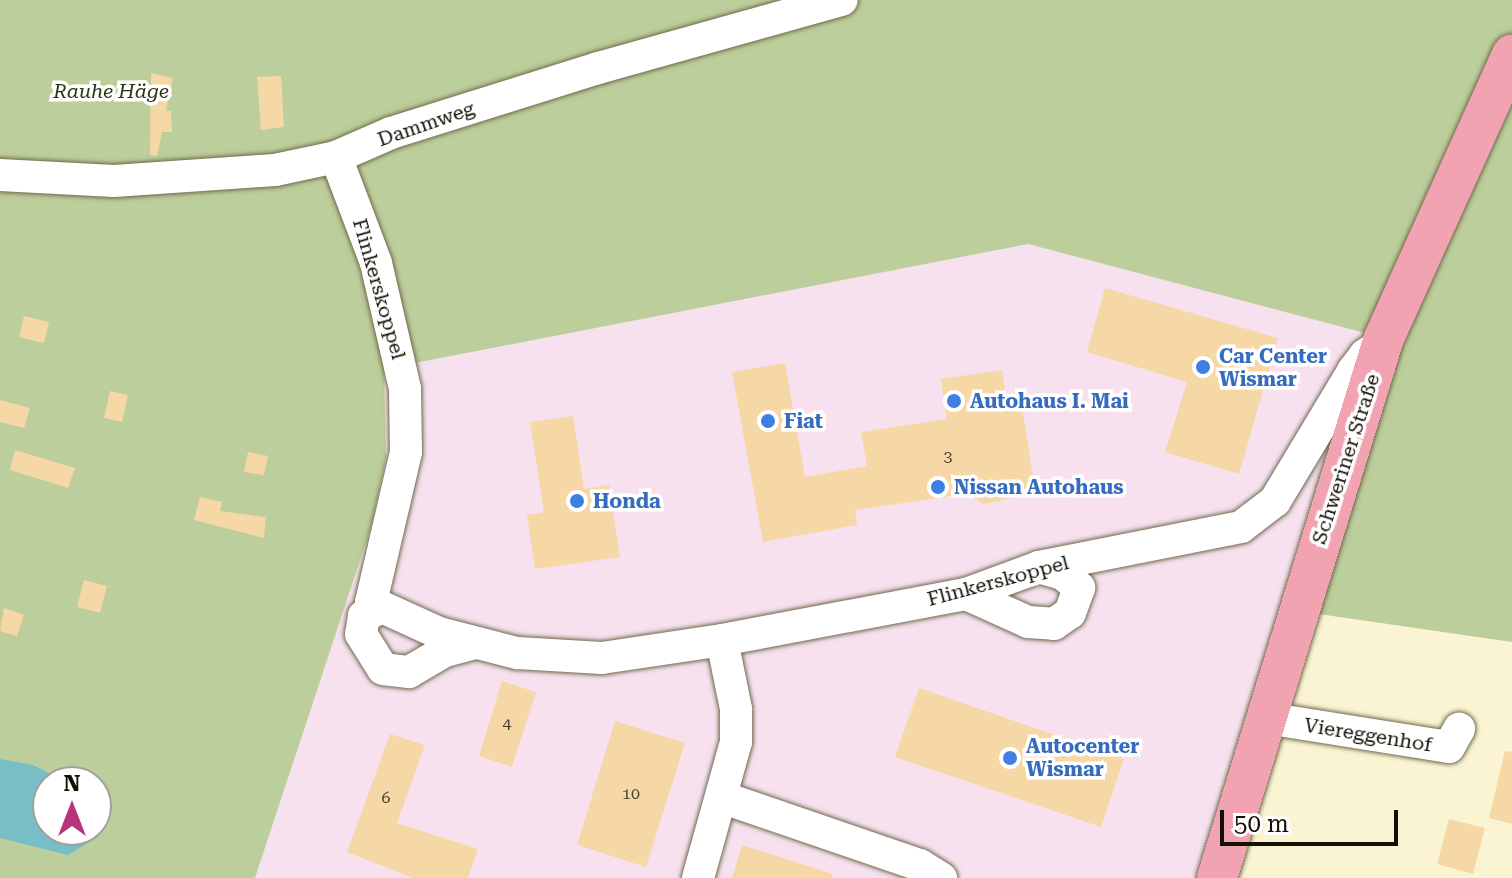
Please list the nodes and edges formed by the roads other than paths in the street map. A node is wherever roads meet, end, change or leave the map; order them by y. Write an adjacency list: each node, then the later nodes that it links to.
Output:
1 (842, 0): 3 (street, Dammweg)
2 (1512, 55): 5 (main road, Schweriner Straße)
3 (336, 157): 4 (street, Dammweg); 8 (street, Flinkerskoppel)
4 (0, 175)
5 (1382, 344): 6 (street, Flinkerskoppel); 12 (main road, Schweriner Straße)
6 (1030, 571): 7 (street, Flinkerskoppel); 9 (street); 9 (street)
7 (966, 594): 9 (street); 10 (street, Flinkerskoppel)
8 (378, 609): 11 (street, Flinkerskoppel); 11 (street, Flinkerskoppel)
9 (1028, 622)
10 (722, 640): 11 (street, Flinkerskoppel); 14 (street)
11 (475, 643)
12 (1266, 718): 13 (street, Viereggenhof); 17 (main road, Schweriner Straße)
13 (1459, 729)
14 (724, 798): 15 (street); 16 (street)
15 (939, 876)
16 (698, 878)
17 (1217, 878)

